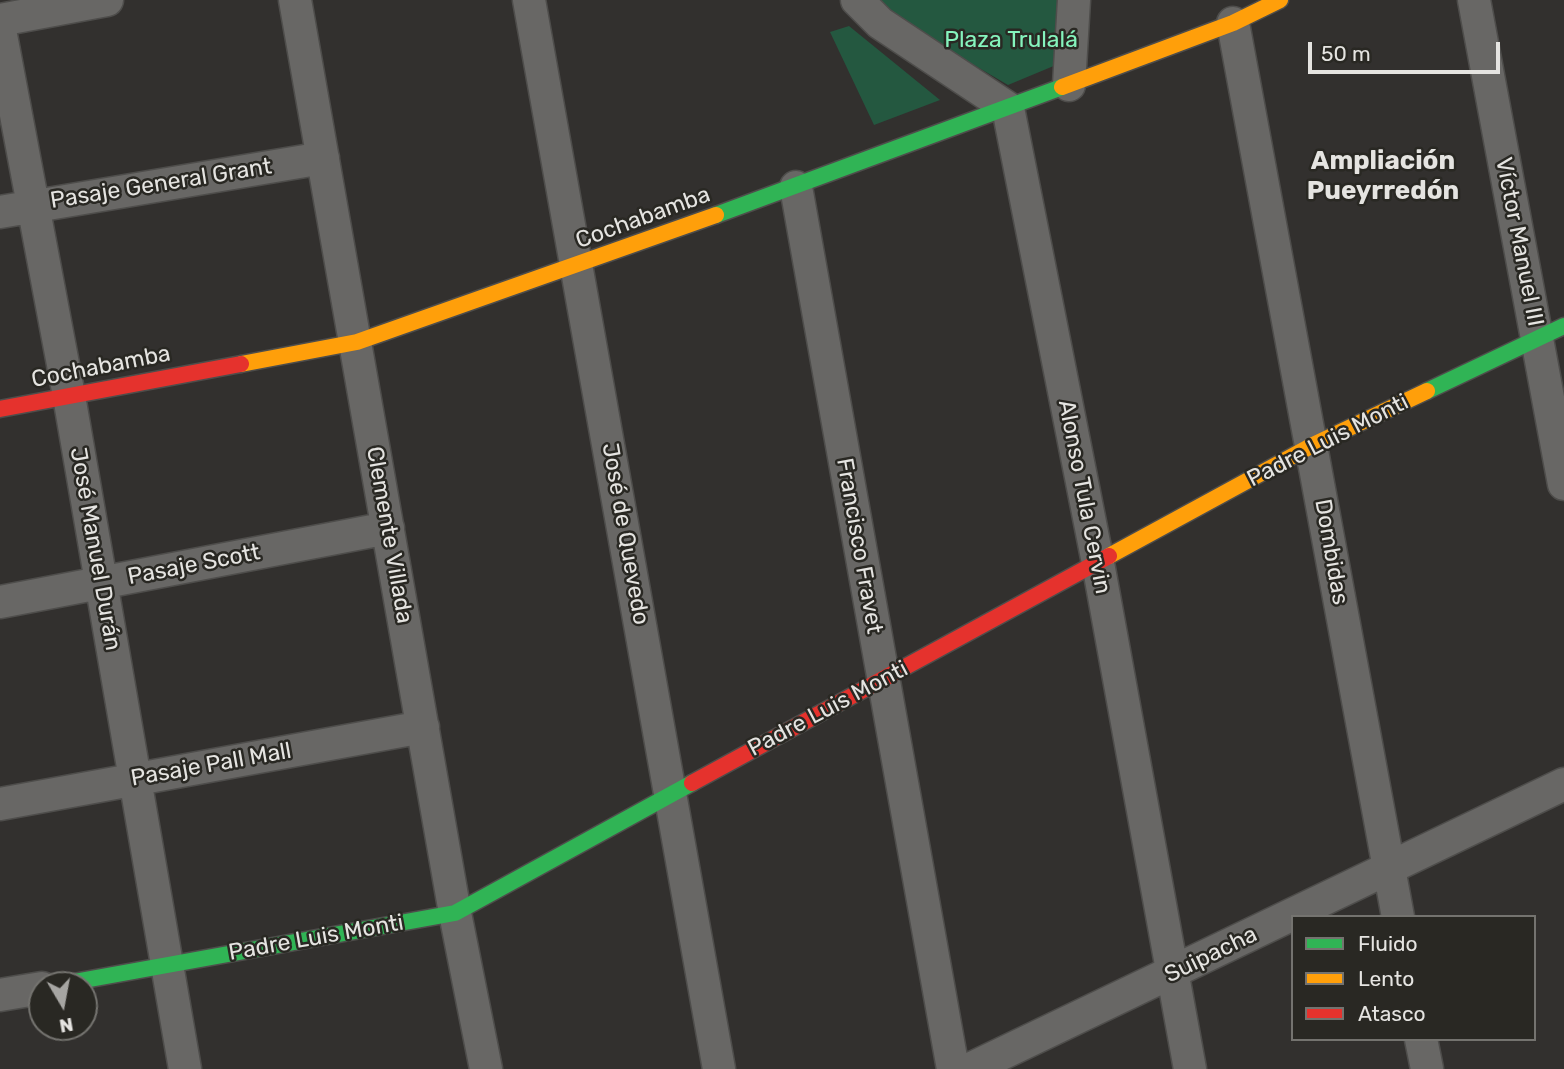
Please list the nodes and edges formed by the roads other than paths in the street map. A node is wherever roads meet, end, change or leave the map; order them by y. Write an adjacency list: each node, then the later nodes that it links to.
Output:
1 (107, 0): 8 (street)
2 (295, 0): 13 (street, Clemente Villada)
3 (529, 0): 17 (street, José de Quevedo)
4 (857, 0): 12 (street)
5 (1074, 0): 11 (street)
6 (1280, 0): 9 (street, Cochabamba)
7 (1474, 0): 18 (street, Víctor Manuel III)
8 (0, 20)
9 (1233, 23): 11 (street, Cochabamba); 22 (street, Dombidas)
10 (0, 30): 15 (street, José Manuel Durán)
11 (1069, 85): 12 (street, Cochabamba)
12 (1007, 108): 14 (street, Cochabamba); 25 (street, Alonso Tula Cervin)
13 (323, 158): 15 (street, Pasaje General Grant); 19 (street, Clemente Villada)
14 (796, 187): 17 (street, Cochabamba); 28 (street, Francisco Fravet)
15 (34, 205): 16 (street, Pasaje General Grant); 20 (street, José Manuel Durán)
16 (0, 212)
17 (578, 265): 19 (street, Cochabamba); 32 (street, José de Quevedo)
18 (1550, 332): 22 (street, Padre Luis Monti); 23 (street, Víctor Manuel III)
19 (356, 342): 20 (street, Cochabamba); 24 (street, Clemente Villada)
20 (69, 396): 21 (street, Cochabamba); 26 (street, José Manuel Durán)
21 (0, 409)
22 (1311, 446): 25 (street, Padre Luis Monti); 34 (street, Dombidas)
23 (1564, 484)
24 (388, 528): 26 (street, Pasaje Scott); 29 (street, Clemente Villada)
25 (1098, 563): 28 (street, Padre Luis Monti); 40 (street, Alonso Tula Cervin)
26 (100, 582): 27 (street, Pasaje Scott); 30 (street, José Manuel Durán)
27 (0, 602)
28 (883, 679): 32 (street, Padre Luis Monti); 48 (street, Francisco Fravet)
29 (423, 727): 30 (street, Pasaje Pall Mall); 35 (street, Clemente Villada)
30 (136, 778): 33 (street, Pasaje Pall Mall); 39 (street, José Manuel Durán)
31 (1564, 784): 34 (street, Suipacha)
32 (670, 795): 35 (street, Padre Luis Monti); 47 (street, José de Quevedo)
33 (0, 804)
34 (1388, 868): 37 (street, Suipacha); 38 (street, Dombidas)
35 (455, 912): 39 (street, Padre Luis Monti); 46 (street, Clemente Villada)
36 (1291, 915): 40 (street, Suipacha)
37 (1292, 915)
38 (1398, 915)
39 (168, 965): 41 (street, Padre Luis Monti); 45 (street, José Manuel Durán)
40 (1171, 974): 49 (street, Suipacha); 50 (street, Alonso Tula Cervin)
41 (98, 978)
42 (28, 990): 43 (street)
43 (0, 995)
44 (1421, 1041): 51 (street)
45 (185, 1069)
46 (486, 1069)
47 (719, 1069)
48 (953, 1069)
49 (970, 1069)
50 (1190, 1069)
51 (1427, 1069)

